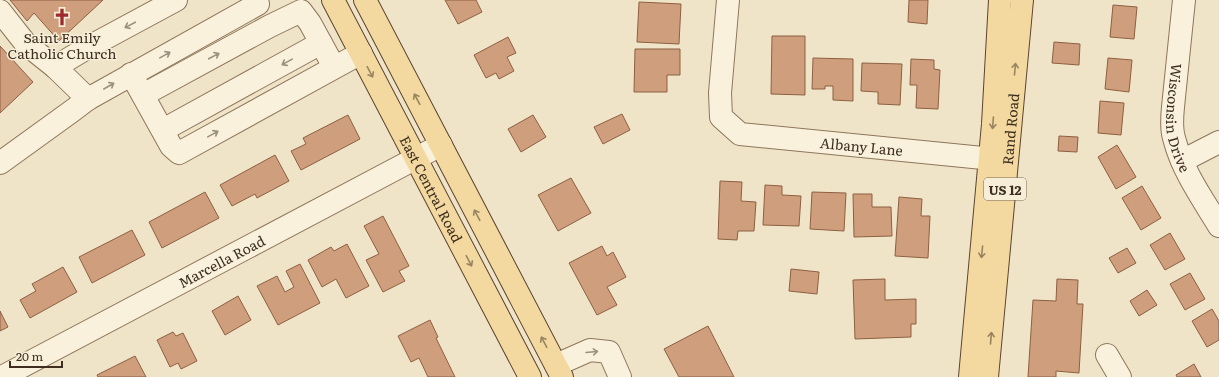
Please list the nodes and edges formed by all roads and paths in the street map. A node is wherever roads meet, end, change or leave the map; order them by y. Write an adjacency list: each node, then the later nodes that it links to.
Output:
1 (176, 0): 13 (street, one-way to 13)
2 (333, 0): 12 (main road, East Central Road)
3 (365, 0): 20 (main road, East Central Road, one-way to 3)
4 (728, 0): 22 (street, Albany Lane)
5 (1000, 0): 31 (main road, Rand Road / US 12, one-way to 31)
6 (1022, 0): 32 (main road, Rand Road / US 12, one-way to 6)
7 (1184, 0): 23 (street, Wisconsin Drive)
8 (257, 2): 10 (street); 15 (street, one-way to 8)
9 (0, 11): 13 (street)
10 (270, 26): 11 (street); 16 (street, one-way to 10)
11 (321, 43): 14 (street); 18 (street, one-way to 18)
12 (360, 53): 14 (street); 21 (main road, East Central Road, one-way to 21)
13 (55, 66): 17 (street)
14 (334, 67): 18 (street, one-way to 14)
15 (131, 74): 16 (street); 17 (street, one-way to 15)
16 (143, 95): 18 (street)
17 (88, 99): 24 (street)
18 (163, 130)
19 (1219, 142): 23 (street)
20 (441, 145): 21 (street, Marcella Road); 27 (main road, East Central Road, one-way to 20)
21 (416, 158): 28 (street, Marcella Road); 29 (main road, East Central Road, one-way to 29)
22 (983, 158)
23 (1182, 161): 25 (street, Wisconsin Drive)
24 (0, 163)
25 (1219, 226)
26 (1107, 355): 33 (street)
27 (559, 371): 30 (street, one-way to 30)
28 (2, 377)
29 (530, 377)
30 (620, 377)
31 (970, 377)
32 (987, 377)
33 (1120, 377)

